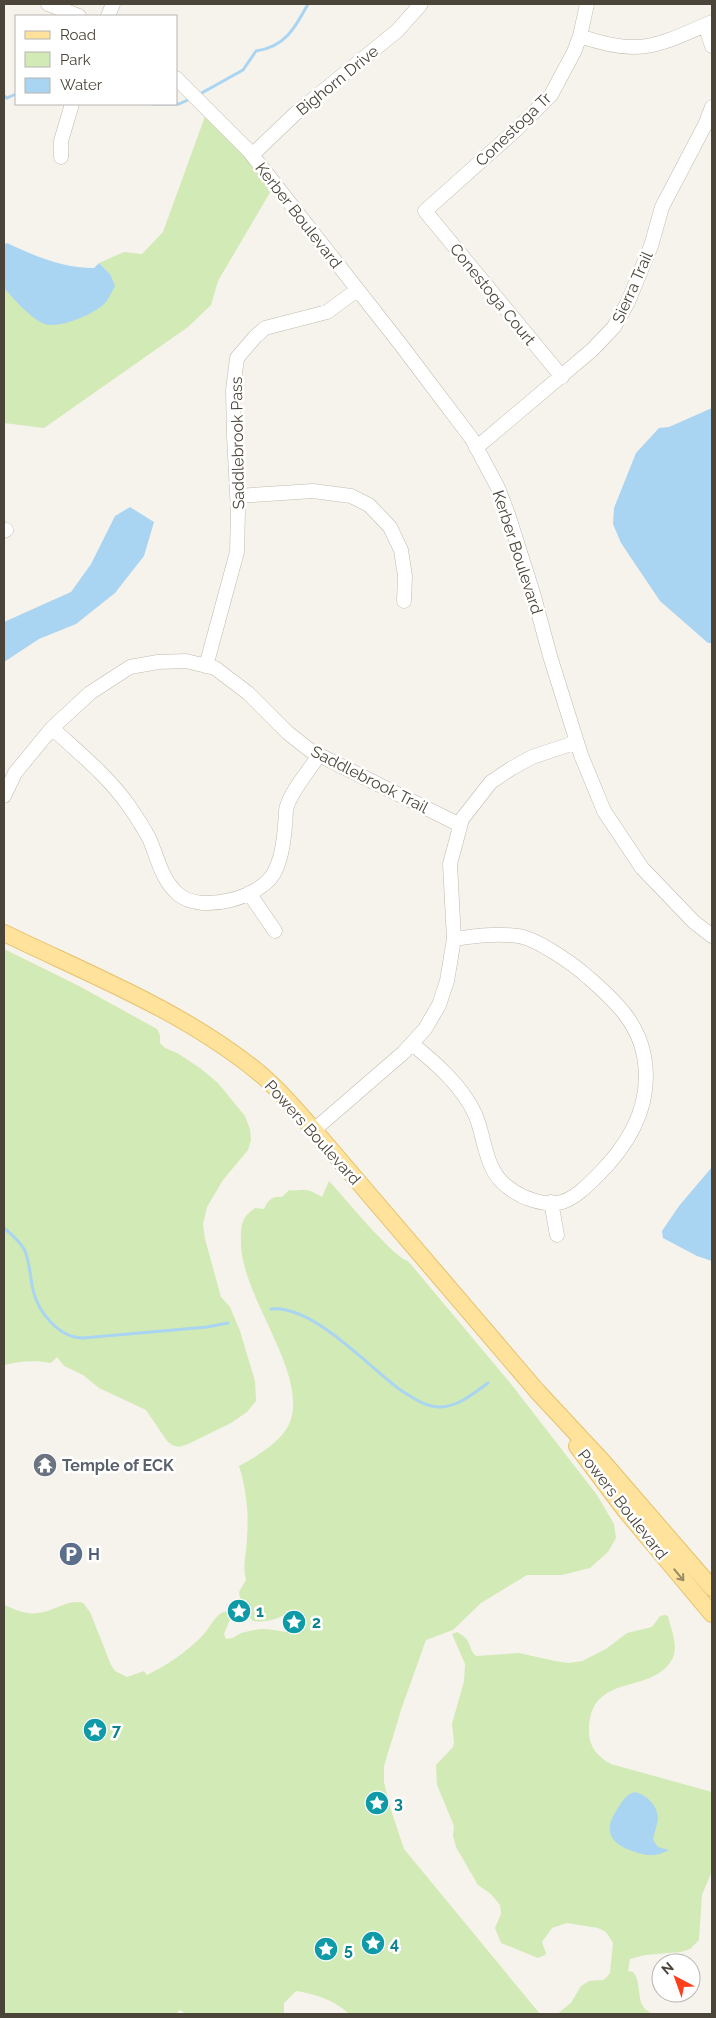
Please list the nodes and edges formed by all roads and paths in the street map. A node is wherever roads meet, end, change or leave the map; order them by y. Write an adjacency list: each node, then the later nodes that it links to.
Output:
1 (48, 4): 4 (street)
2 (421, 4): 11 (street, Bighorn Drive)
3 (586, 4): 6 (street, Conestoga Tr)
4 (76, 15)
5 (708, 23): 6 (street); 7 (street)
6 (580, 36): 13 (street, Conestoga Tr)
7 (712, 46)
8 (178, 80): 11 (street, Kerber Boulevard)
9 (72, 105): 12 (street)
10 (712, 106): 15 (street, Sierra Trail)
11 (252, 155): 14 (street, Kerber Boulevard)
12 (61, 157)
13 (426, 211): 15 (street, Conestoga Court)
14 (357, 290): 16 (street, Kerber Boulevard); 17 (street, Saddlebrook Pass)
15 (562, 376): 16 (street, Sierra Trail)
16 (476, 448): 21 (street, Kerber Boulevard)
17 (237, 496): 18 (street); 19 (street, Saddlebrook Pass)
18 (404, 600)
19 (206, 666): 20 (street, Saddlebrook Trail); 22 (street, Saddlebrook Trail)
20 (52, 728): 23 (street, Saddlebrook Trail); 25 (street)
21 (577, 742): 24 (street); 28 (street, Kerber Boulevard)
22 (319, 755): 24 (street, Saddlebrook Trail); 25 (street)
23 (4, 796)
24 (460, 825): 29 (street)
25 (249, 893): 26 (street)
26 (275, 931)
27 (4, 933): 31 (main road, Powers Boulevard)
28 (712, 936)
29 (454, 939): 30 (street); 32 (street)
30 (412, 1044): 31 (street); 32 (street)
31 (314, 1130): 34 (main road, Powers Boulevard)
32 (551, 1202): 33 (street)
33 (556, 1235)
34 (537, 1391): 35 (main road, Powers Boulevard); 36 (main road, Powers Boulevard, one-way to 36)
35 (712, 1588)
36 (712, 1614)

